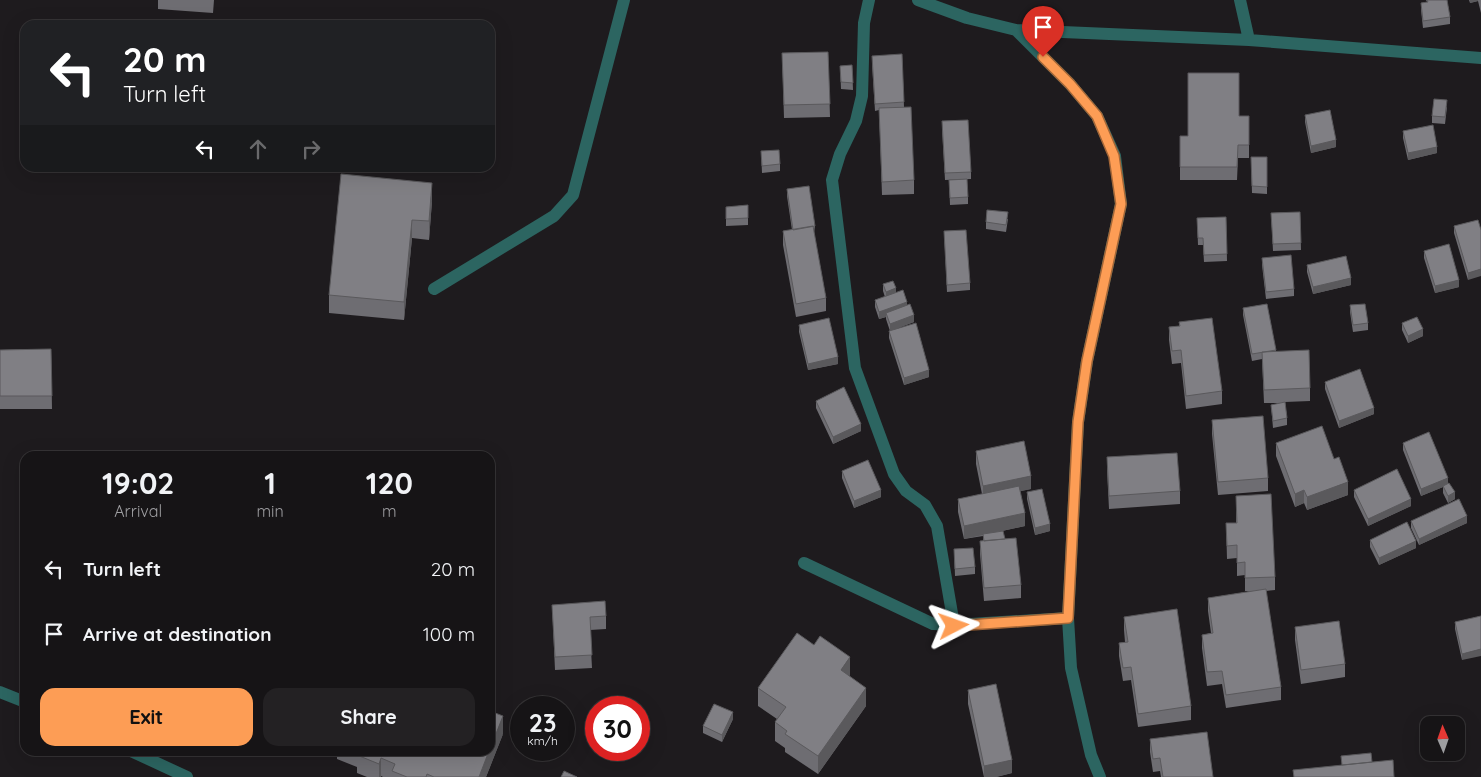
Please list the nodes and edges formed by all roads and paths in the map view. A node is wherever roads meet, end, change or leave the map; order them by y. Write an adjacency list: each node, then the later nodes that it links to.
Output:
1 (624, 0): 8 (street)
2 (870, 0): 11 (street)
3 (918, 0): 5 (street)
4 (1240, 0): 6 (street)
5 (1016, 30): 6 (street); 10 (street)
6 (1250, 40): 7 (street)
7 (1481, 58)
8 (434, 289)
9 (804, 563): 11 (street)
10 (1068, 618): 11 (street); 16 (street)
11 (954, 626)
12 (0, 692): 13 (street)
13 (20, 700)
14 (142, 756): 15 (street)
15 (187, 777)
16 (1100, 777)

